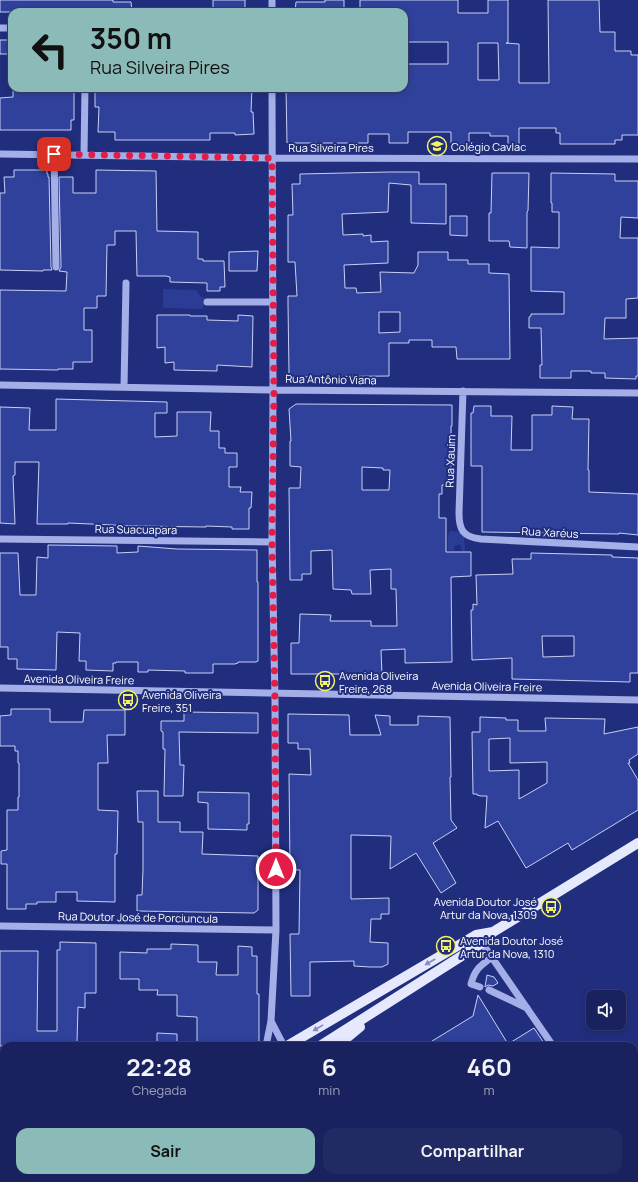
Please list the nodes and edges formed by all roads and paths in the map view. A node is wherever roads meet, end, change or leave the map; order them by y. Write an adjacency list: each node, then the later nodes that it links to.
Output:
1 (86, 92): 5 (street)
2 (272, 92): 6 (street)
3 (0, 154): 4 (street, Rua Silveira Pires)
4 (54, 154): 5 (street, Rua Silveira Pires); 8 (street)
5 (84, 154): 6 (street, Rua Silveira Pires)
6 (272, 158): 7 (street, Rua Silveira Pires); 11 (street)
7 (638, 159)
8 (56, 267)
9 (126, 283): 13 (street)
10 (207, 302): 11 (street)
11 (273, 302): 14 (street)
12 (0, 384): 13 (street, Rua Antônio Viana)
13 (124, 387): 14 (street, Rua Antônio Viana)
14 (274, 390): 15 (street, Rua Antônio Viana); 19 (street)
15 (463, 391): 16 (street, Rua Antônio Viana); 17 (street, Rua Xauim)
16 (638, 393)
17 (463, 531): 20 (street, Rua Xaréus)
18 (0, 539): 19 (street, Rua Suacuapara)
19 (272, 542): 22 (street)
20 (638, 547)
21 (0, 688): 22 (street, Avenida Oliveira Freire)
22 (274, 693): 23 (street, Avenida Oliveira Freire); 26 (street)
23 (638, 700)
24 (638, 843): 27 (main road)
25 (0, 926): 26 (street, Rua Doutor José de Porciuncula)
26 (276, 930): 34 (street)
27 (493, 932): 28 (main road); 37 (main road, one-way to 37)
28 (482, 943): 29 (street); 32 (main road)
29 (492, 958): 30 (street); 33 (street)
30 (480, 987)
31 (489, 990): 33 (street)
32 (393, 1000): 38 (main road); 39 (main road)
33 (527, 1008): 40 (street)
34 (271, 1021): 35 (street); 36 (street)
35 (267, 1042)
36 (284, 1042)
37 (293, 1042)
38 (326, 1042)
39 (342, 1042)
40 (550, 1042)

